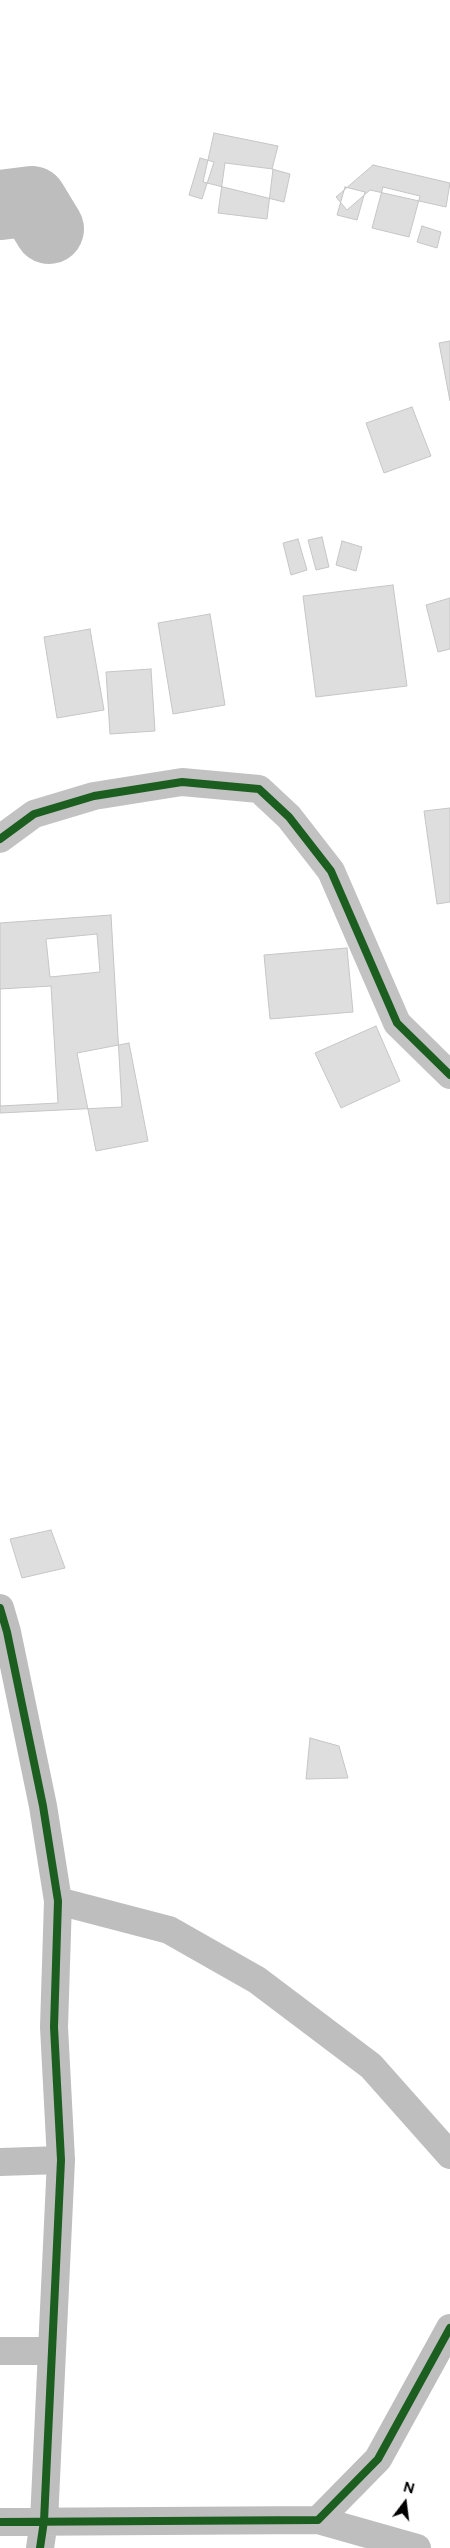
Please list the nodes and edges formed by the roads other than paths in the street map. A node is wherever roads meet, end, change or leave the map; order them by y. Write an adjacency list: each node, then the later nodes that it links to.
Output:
1 (0, 840): 2 (street)
2 (450, 1076)
3 (0, 1608): 4 (street)
4 (58, 1901): 5 (street); 6 (street)
5 (450, 2154)
6 (61, 2160): 7 (street); 10 (street)
7 (0, 2162)
8 (450, 2328): 11 (street)
9 (0, 2351): 10 (street)
10 (51, 2352): 12 (street)
11 (318, 2520): 12 (street); 15 (street)
12 (44, 2521): 13 (street); 14 (street)
13 (0, 2522)
14 (40, 2548)
15 (417, 2548)

